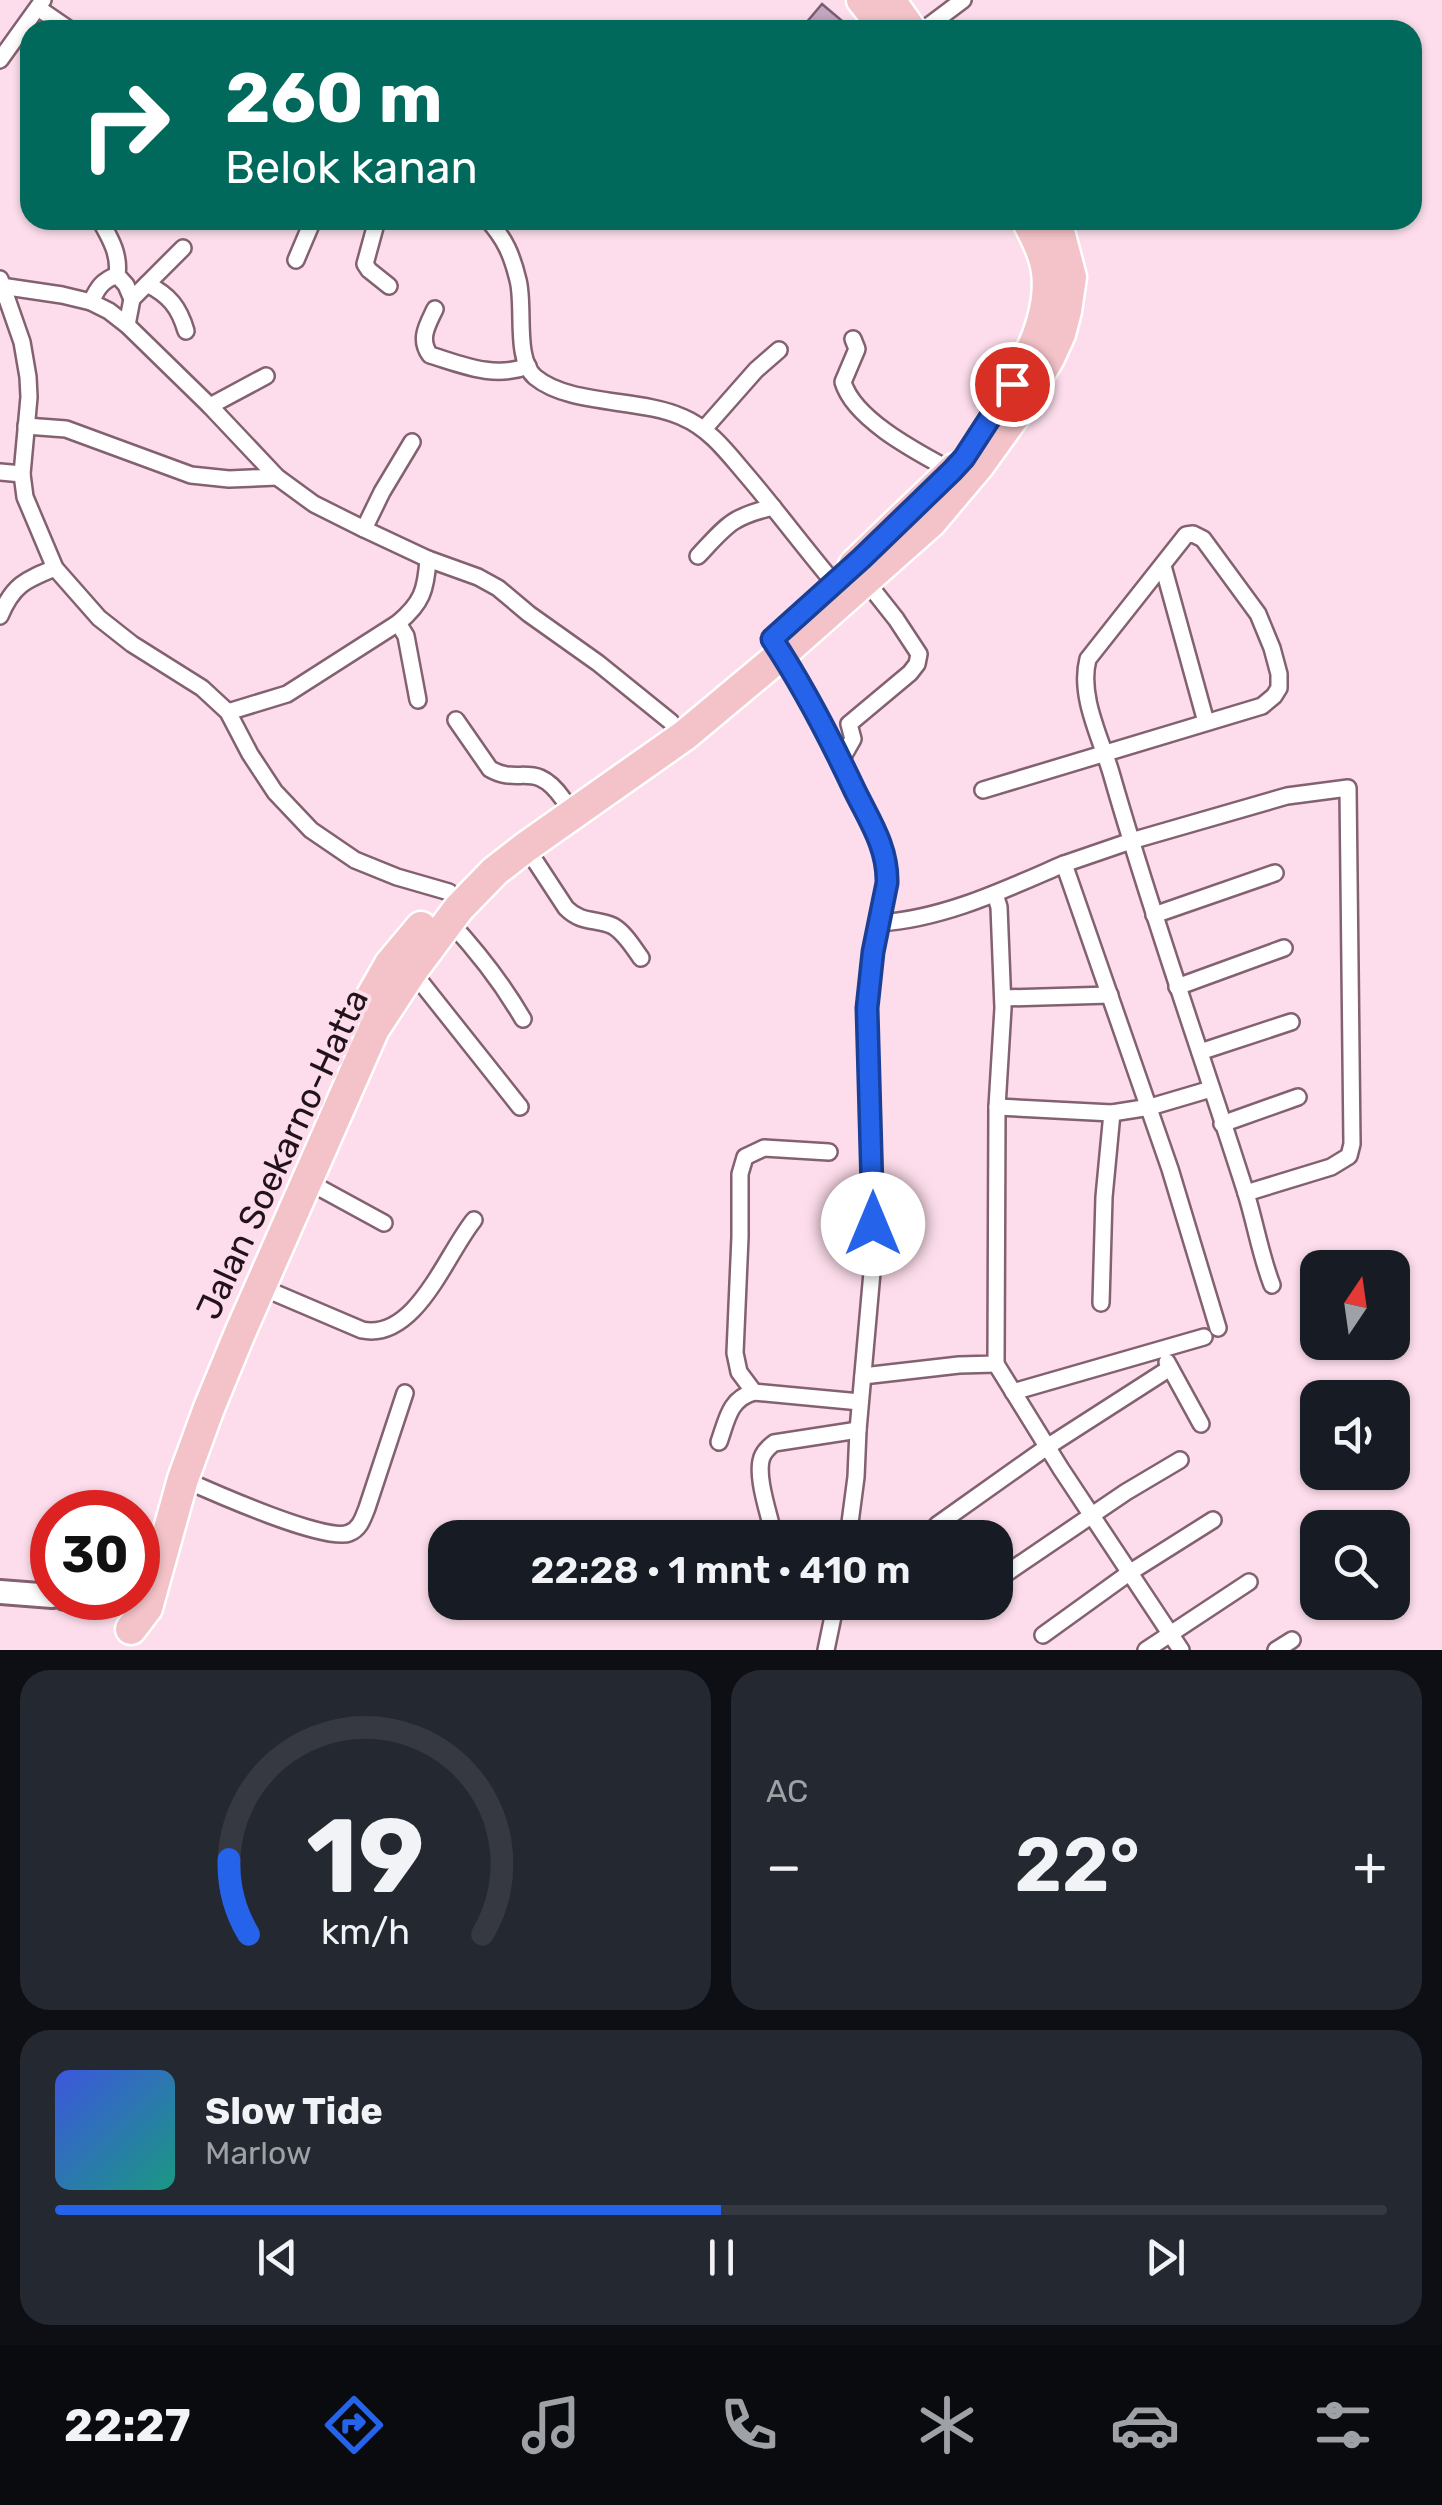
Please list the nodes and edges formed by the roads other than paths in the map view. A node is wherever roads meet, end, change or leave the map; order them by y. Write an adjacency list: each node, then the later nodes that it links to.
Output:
1 (963, 0): 2 (street)
2 (936, 20)
3 (20, 32): 4 (street)
4 (0, 60)
5 (105, 230): 13 (street)
6 (309, 230): 12 (street)
7 (374, 230): 17 (street)
8 (497, 230): 25 (street)
9 (1032, 230): 31 (highway)
10 (1057, 230): 41 (highway)
11 (184, 248): 15 (street)
12 (296, 260)
13 (117, 275): 18 (street); 19 (street)
14 (0, 279): 16 (street)
15 (146, 284): 18 (street); 22 (street)
16 (1, 286): 19 (street); 28 (street)
17 (389, 286)
18 (132, 300): 21 (street)
19 (91, 302): 21 (street)
20 (435, 309): 25 (street)
21 (127, 325): 27 (street)
22 (186, 331)
23 (853, 339): 31 (street)
24 (779, 350): 29 (street)
25 (528, 366): 29 (street)
26 (266, 376): 27 (street)
27 (210, 406): 34 (street)
28 (26, 426): 33 (street); 34 (street)
29 (704, 429): 35 (street)
30 (412, 442): 36 (street)
31 (952, 471): 41 (highway)
32 (0, 472): 33 (street)
33 (22, 474): 40 (street)
34 (277, 477): 36 (street)
35 (773, 507): 37 (street); 41 (street)
36 (364, 529): 38 (street)
37 (698, 556)
38 (428, 559): 43 (street); 48 (street)
39 (1163, 566): 49 (street); 49 (street); 50 (street)
40 (55, 568): 42 (street); 46 (street)
41 (849, 581): 44 (highway, Jalan Soekarno-Hatta); 51 (street)
42 (0, 616)
43 (398, 623): 45 (street); 46 (street)
44 (777, 646): 48 (highway); 51 (street); 55 (highway, Jalan Soekarno-Hatta)
45 (418, 700)
46 (228, 712): 59 (street)
47 (456, 720): 53 (street)
48 (671, 722): 53 (highway)
49 (1206, 722): 50 (street)
50 (1106, 752): 52 (street); 54 (street)
51 (842, 760): 61 (street)
52 (983, 790)
53 (562, 799): 59 (highway)
54 (1131, 841): 56 (street); 60 (street); 80 (street)
55 (526, 847): 59 (highway, Jalan Soekarno-Hatta); 63 (street)
56 (1064, 864): 58 (street); 66 (street)
57 (1275, 874): 60 (street)
58 (995, 894): 61 (street); 67 (street)
59 (449, 907): 64 (highway, Jalan Soekarno-Hatta); 68 (street); 86 (highway)
60 (1154, 915): 65 (street)
61 (880, 923): 90 (street)
62 (1284, 948): 65 (street)
63 (642, 958)
64 (412, 970): 73 (street); 79 (highway, Jalan Soekarno-Hatta)
65 (1177, 987): 70 (street)
66 (1110, 995): 67 (street); 75 (street)
67 (1003, 998): 74 (street)
68 (523, 1019)
69 (1290, 1022): 70 (street)
70 (1200, 1052): 71 (street)
71 (1211, 1089): 75 (street); 77 (street)
72 (1298, 1097): 77 (street)
73 (520, 1107)
74 (998, 1107): 76 (street); 88 (street)
75 (1150, 1107): 76 (street); 87 (street)
76 (1112, 1113): 85 (street)
77 (1222, 1124): 80 (street)
78 (829, 1152): 91 (street)
79 (307, 1180): 82 (street); 84 (highway, Jalan Soekarno-Hatta)
80 (1246, 1193): 83 (street)
81 (474, 1220): 84 (street)
82 (384, 1223)
83 (1272, 1285)
84 (260, 1288): 86 (highway, Jalan Soekarno-Hatta)
85 (1101, 1303)
86 (226, 1345): 100 (highway, Jalan Soekarno-Hatta); 101 (highway)
87 (1160, 1350): 89 (street); 92 (street)
88 (996, 1364): 90 (street); 92 (street)
89 (1170, 1368): 95 (street); 98 (street)
90 (863, 1376): 94 (street)
91 (754, 1392): 94 (street); 97 (street)
92 (1013, 1392): 98 (street)
93 (405, 1393): 100 (street)
94 (860, 1402): 96 (street)
95 (1201, 1424)
96 (858, 1430): 103 (street); 104 (street)
97 (719, 1442)
98 (1047, 1447): 102 (street); 105 (street)
99 (1180, 1460): 102 (street)
100 (184, 1479): 107 (highway, Jalan Soekarno-Hatta)
101 (160, 1498)
102 (1091, 1516): 108 (street); 109 (street)
103 (770, 1520)
104 (850, 1520)
105 (944, 1520)
106 (1212, 1520): 109 (street)
107 (160, 1544)
108 (1013, 1569)
109 (1129, 1573): 114 (street); 115 (street)
110 (1249, 1582): 114 (street)
111 (0, 1592): 112 (street)
112 (30, 1594)
113 (832, 1620): 117 (street)
114 (1170, 1634): 118 (street); 119 (street)
115 (1042, 1635)
116 (1292, 1640): 120 (street)
117 (826, 1650)
118 (1146, 1650)
119 (1181, 1650)
120 (1276, 1650)

